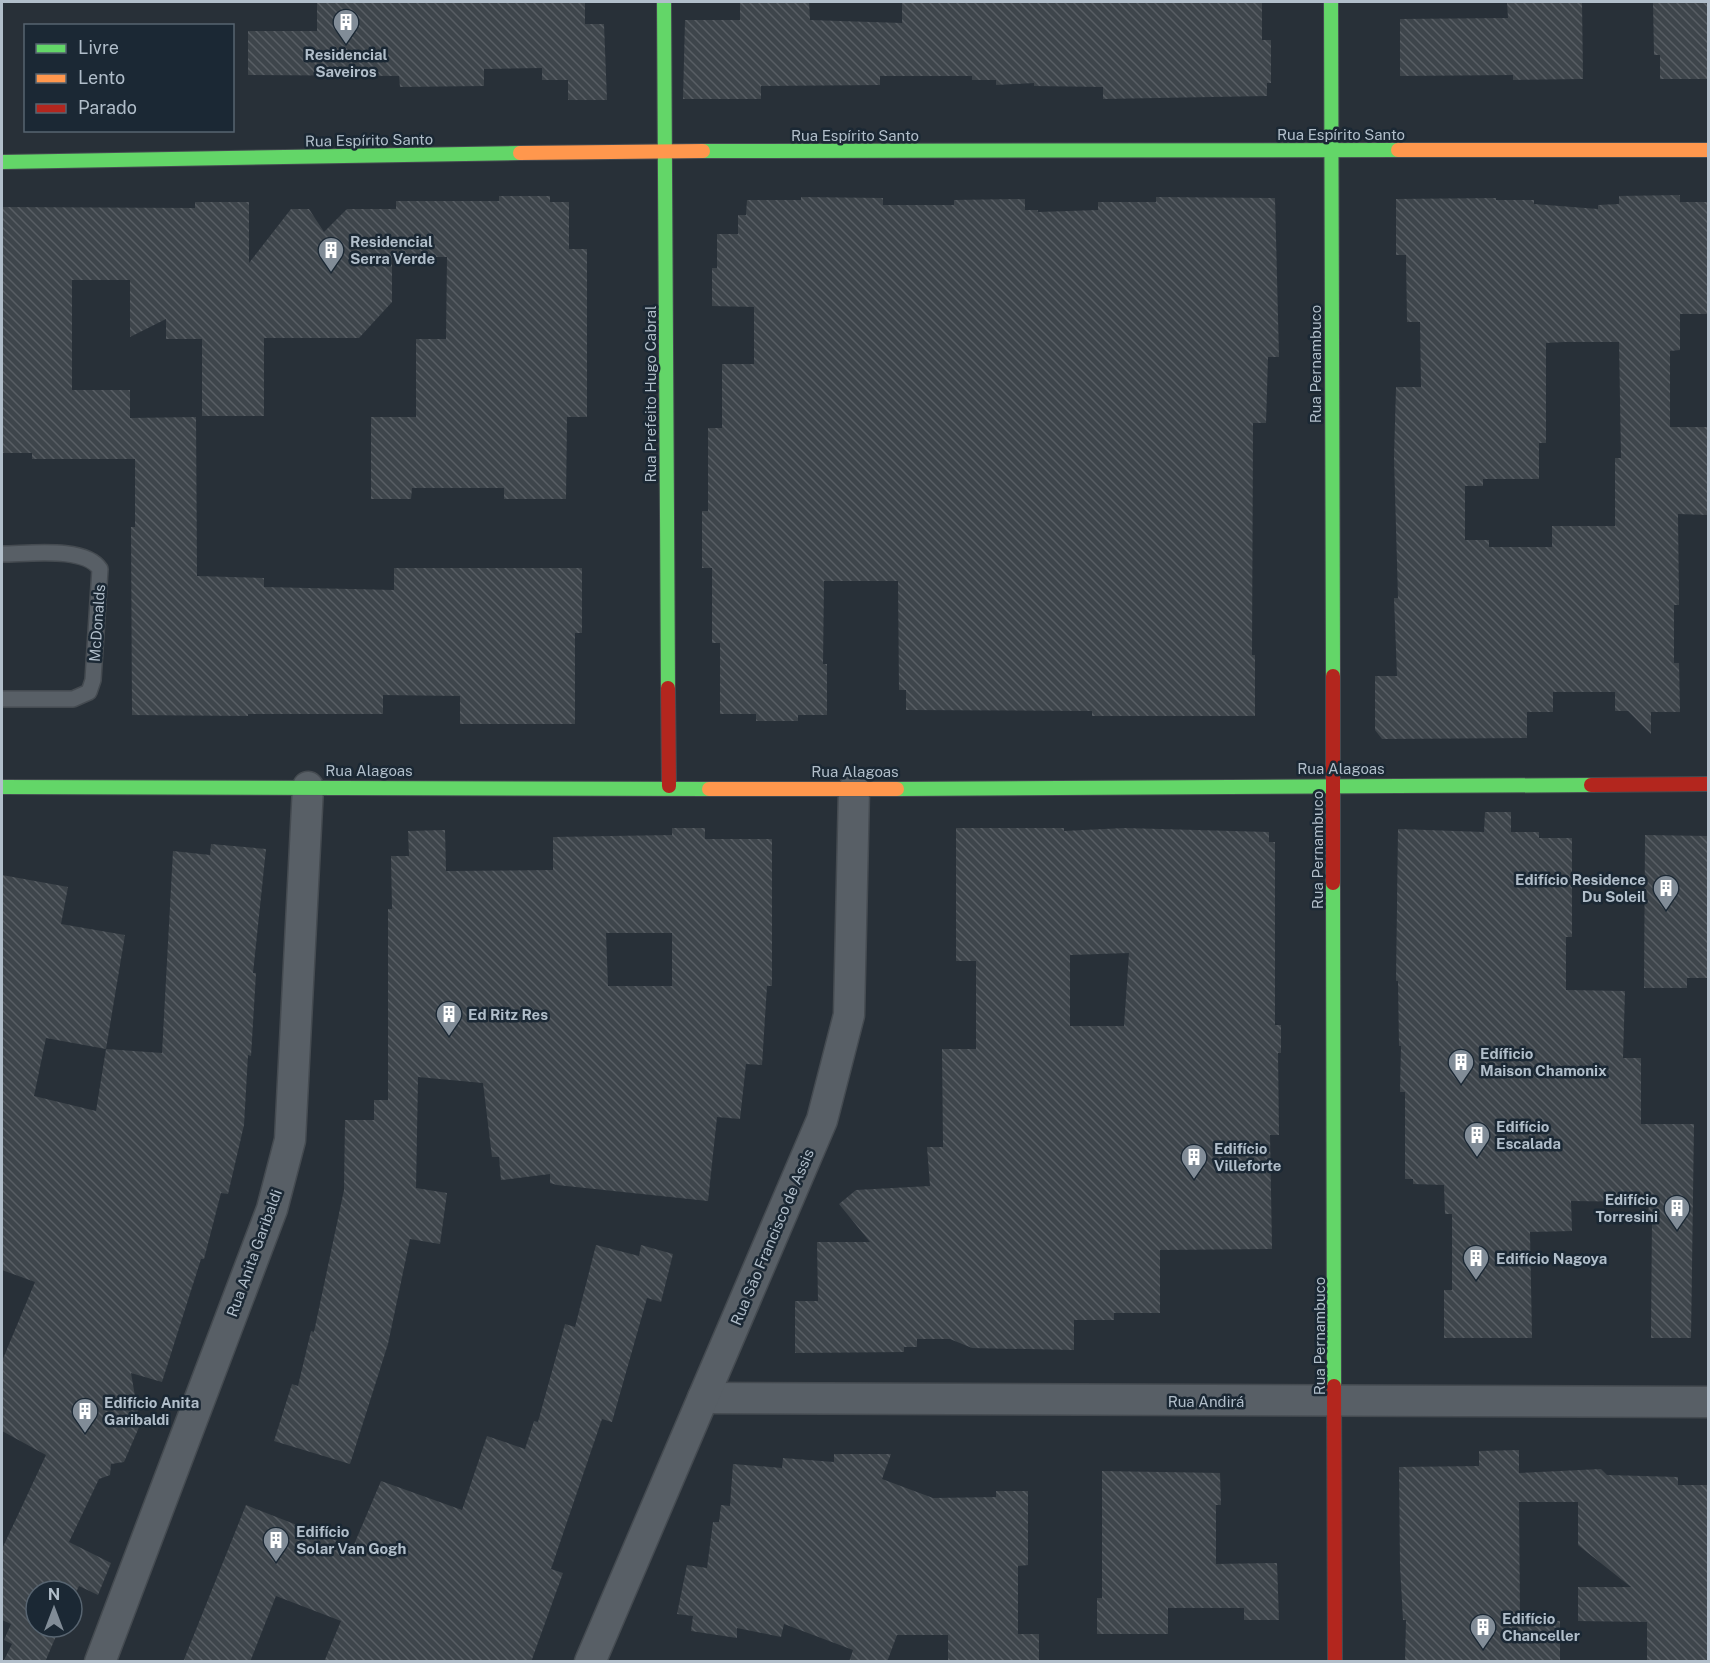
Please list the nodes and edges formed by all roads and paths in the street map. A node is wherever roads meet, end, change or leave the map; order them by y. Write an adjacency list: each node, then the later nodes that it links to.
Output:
1 (664, 2): 4 (street, Rua Prefeito Hugo Cabral)
2 (1331, 2): 5 (street, Rua Pernambuco)
3 (1708, 150): 5 (street, Rua Espírito Santo)
4 (665, 151): 5 (street, Rua Espírito Santo); 6 (street, Rua Espírito Santo); 11 (street, Rua Prefeito Hugo Cabral)
5 (1330, 151): 10 (street, Rua Pernambuco)
6 (2, 162)
7 (2, 554): 8 (lane, McDonalds)
8 (2, 699)
9 (1708, 784): 10 (street, Rua Alagoas)
10 (1333, 785): 14 (street, Rua Alagoas); 16 (street, Rua Pernambuco)
11 (669, 786): 13 (street, Rua Alagoas); 14 (street, Rua Alagoas)
12 (2, 787): 13 (street, Rua Alagoas)
13 (308, 787): 18 (street, Rua Anita Garibaldi)
14 (854, 789): 15 (street, Rua São Francisco de Assis)
15 (703, 1398): 16 (street, Rua Andirá); 19 (street, Rua São Francisco de Assis)
16 (1336, 1402): 17 (street, Rua Andirá); 20 (street, Rua Pernambuco)
17 (1708, 1402)
18 (100, 1662)
19 (590, 1662)
20 (1335, 1662)

